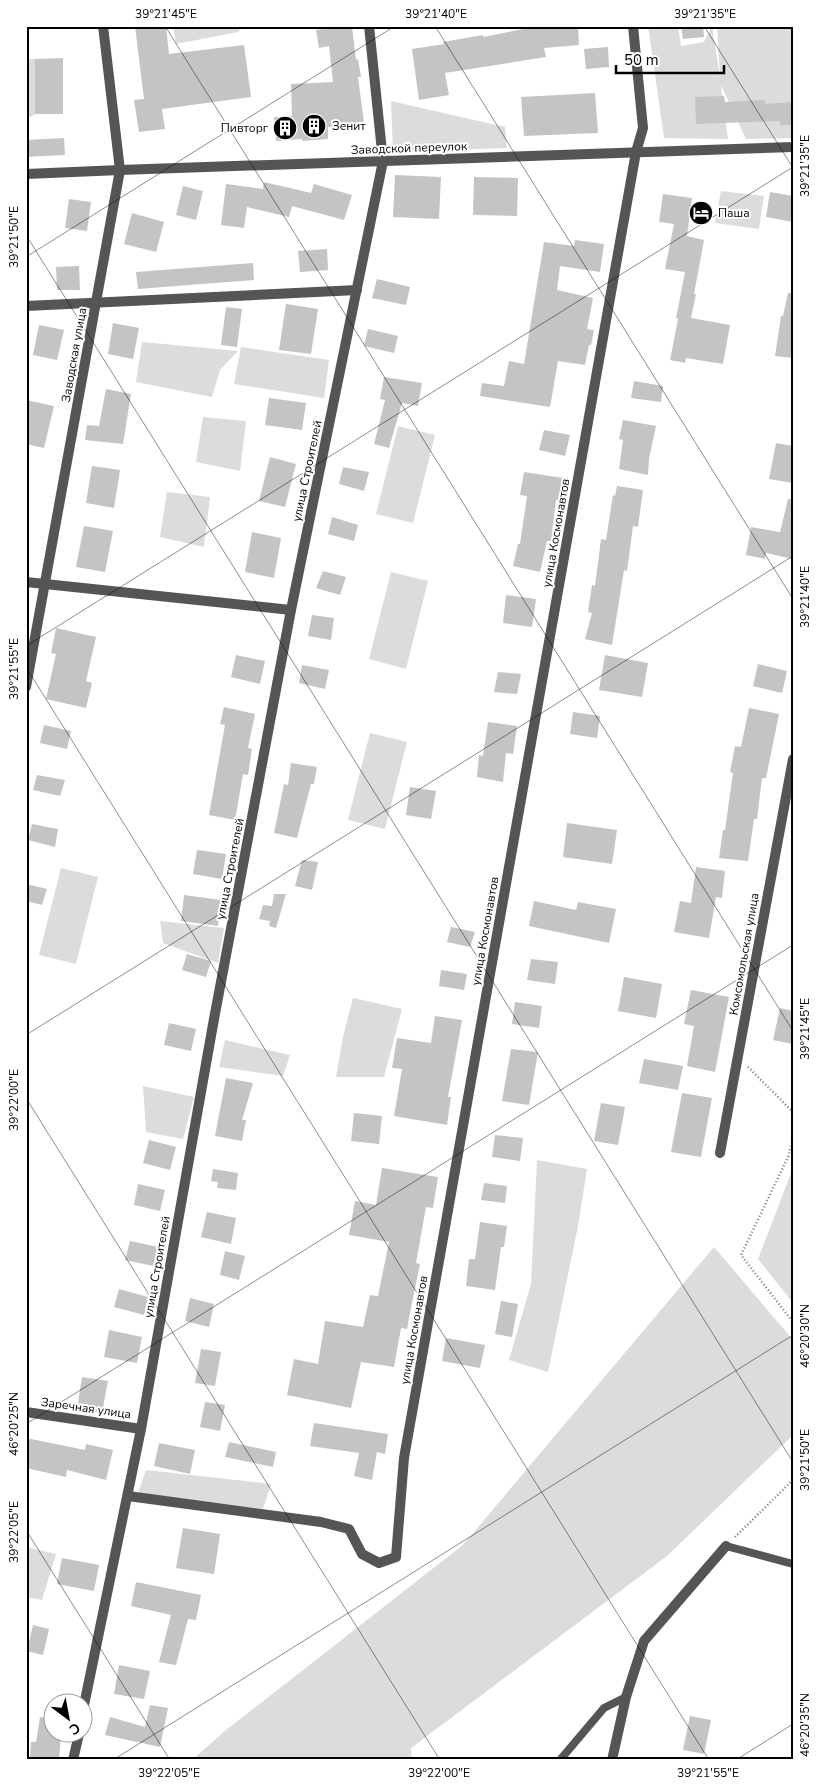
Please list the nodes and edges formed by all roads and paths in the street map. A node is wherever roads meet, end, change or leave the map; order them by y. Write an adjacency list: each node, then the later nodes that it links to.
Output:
1 (103, 26): 7 (street, Заводская улица)
2 (369, 26): 6 (street, улица Строителей)
3 (633, 26): 5 (street, улица Космонавтов)
4 (793, 147): 5 (street, Заводской переулок)
5 (636, 152): 6 (street, Заводской переулок); 25 (street, улица Космонавтов)
6 (384, 161): 7 (street, Заводской переулок); 9 (street, улица Строителей)
7 (120, 170): 8 (street, Заводской переулок); 10 (street, Заводская улица)
8 (26, 174)
9 (357, 290): 10 (street); 14 (street, улица Строителей)
10 (96, 302): 11 (street); 13 (street, Заводская улица)
11 (26, 306)
12 (26, 582): 13 (street)
13 (44, 584): 14 (street); 15 (street, Заводская улица)
14 (291, 610): 23 (street, улица Строителей)
15 (26, 686)
16 (793, 759): 17 (street, Комсомольская улица)
17 (738, 1057): 18 (path); 20 (street, Комсомольская улица)
18 (793, 1112)
19 (793, 1139): 21 (path)
20 (720, 1153)
21 (793, 1322)
22 (26, 1412): 23 (street, Заречная улица)
23 (141, 1429): 25 (street, улица Строителей)
24 (793, 1480): 26 (path)
25 (128, 1496): 28 (street, улица Строителей)
26 (726, 1546): 27 (lane); 29 (street)
27 (793, 1564)
28 (86, 1694)
29 (626, 1697): 32 (lane); 33 (street)
30 (77, 1744): 31 (street)
31 (73, 1760)
32 (560, 1760)
33 (612, 1760)

